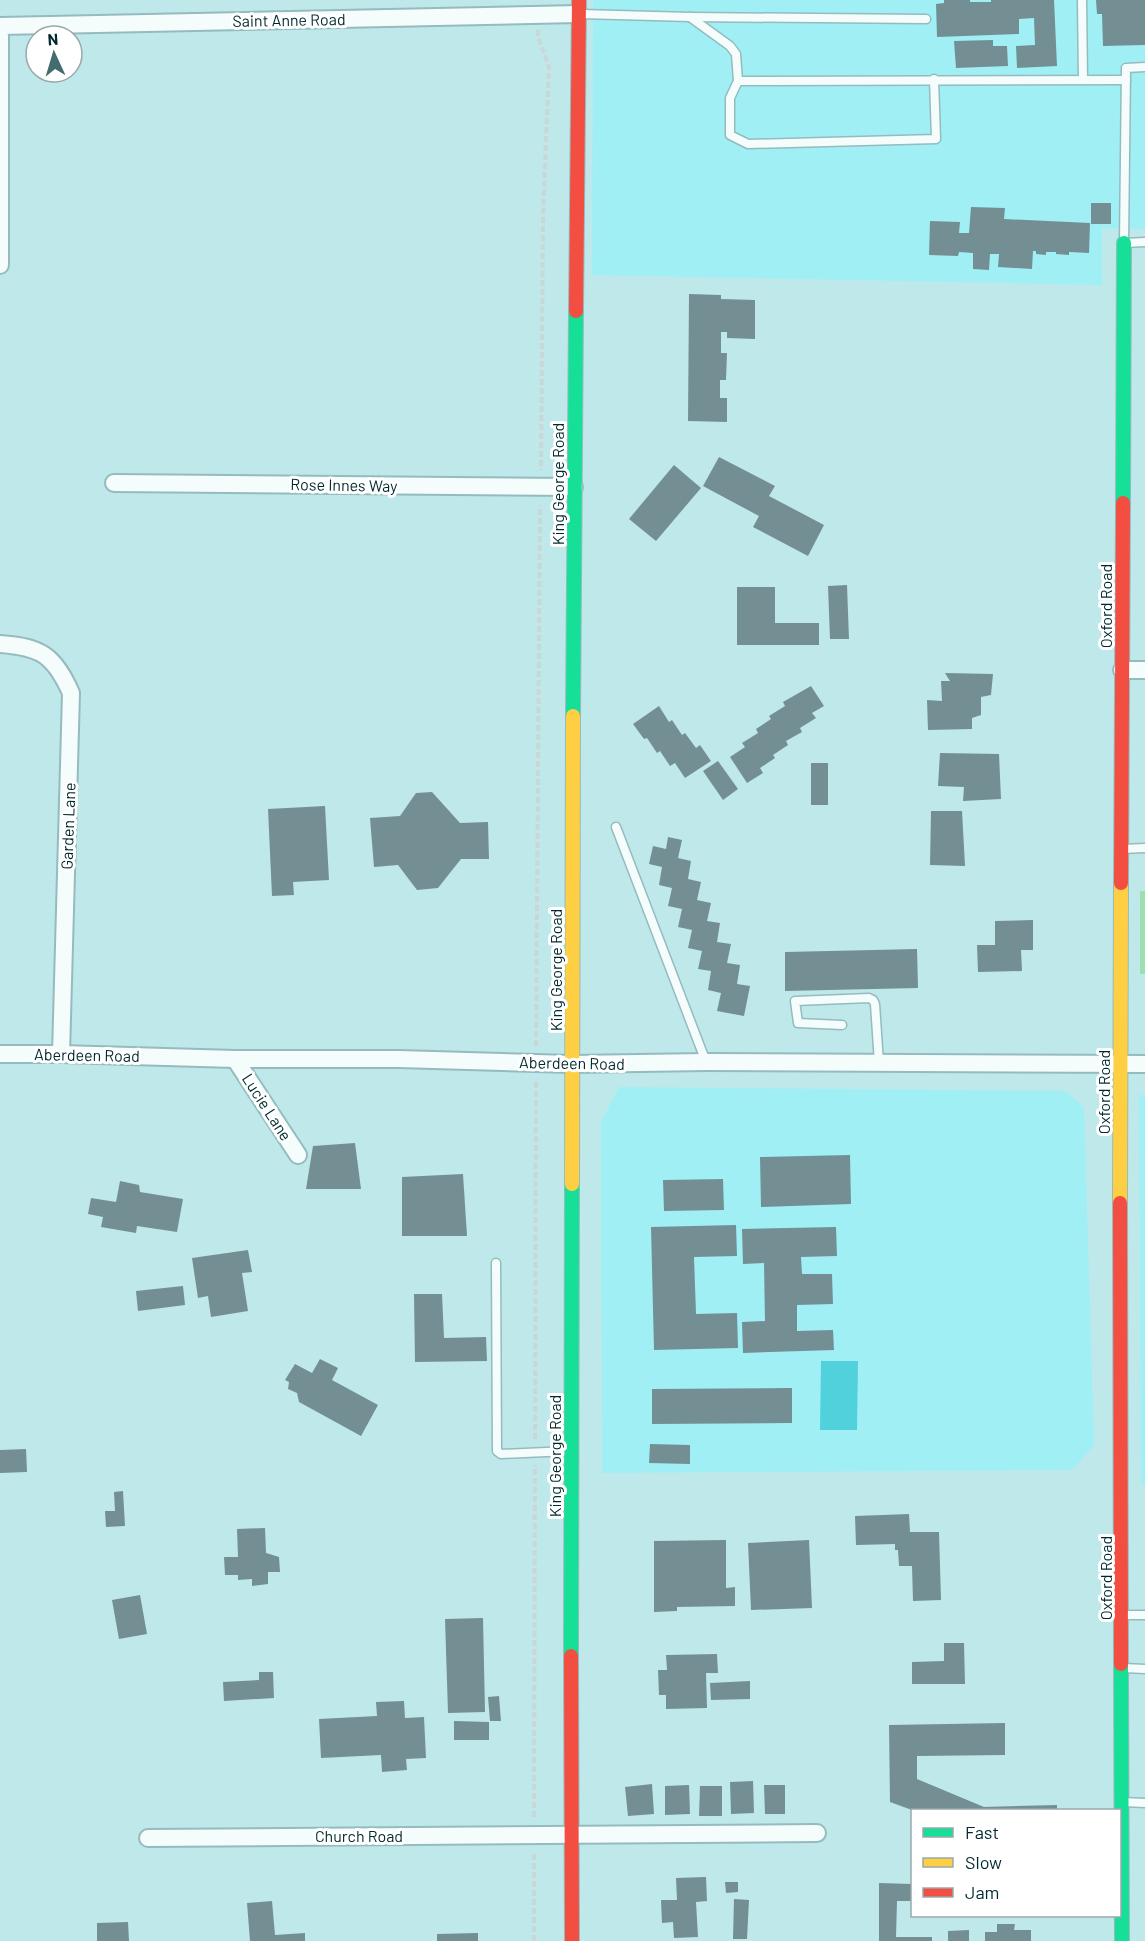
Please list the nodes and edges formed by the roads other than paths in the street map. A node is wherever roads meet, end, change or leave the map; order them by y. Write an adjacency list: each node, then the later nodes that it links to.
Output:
1 (1082, 0): 9 (lane)
2 (579, 7): 3 (lane); 5 (street, Saint Anne Road); 16 (main road, King George Road)
3 (690, 17): 4 (lane); 11 (lane)
4 (926, 19)
5 (0, 26)
6 (0, 36): 14 (street)
7 (1145, 67): 10 (lane)
8 (934, 79): 9 (lane); 11 (lane); 11 (lane)
9 (1083, 80): 10 (lane)
10 (1126, 80): 13 (lane)
11 (738, 81)
12 (1145, 242): 13 (lane)
13 (1124, 243): 18 (main road, Oxford Road)
14 (0, 265)
15 (114, 483): 16 (street, Rose Innes Way)
16 (574, 487): 30 (main road, King George Road)
17 (0, 644): 25 (street, Garden Lane)
18 (1122, 670): 19 (street); 22 (main road, Oxford Road)
19 (1145, 670)
20 (615, 827): 27 (lane)
21 (1145, 848): 22 (lane)
22 (1121, 849): 29 (main road, Oxford Road)
23 (842, 1025): 28 (lane)
24 (0, 1054): 25 (street, Aberdeen Road)
25 (61, 1054): 26 (street, Aberdeen Road)
26 (235, 1059): 30 (street, Aberdeen Road); 32 (street, Lucie Lane)
27 (706, 1062): 28 (street, Aberdeen Road); 30 (street, Aberdeen Road)
28 (879, 1063): 29 (street, Aberdeen Road)
29 (1120, 1063): 31 (street, Aberdeen Road); 35 (main road, Oxford Road)
30 (572, 1064): 34 (main road, King George Road)
31 (1145, 1064)
32 (298, 1155)
33 (496, 1263): 34 (lane)
34 (571, 1451): 42 (main road, King George Road)
35 (1122, 1615): 36 (lane); 37 (main road, Oxford Road)
36 (1145, 1615)
37 (1123, 1668): 38 (lane); 39 (main road, Oxford Road)
38 (1145, 1668)
39 (1123, 1802): 40 (lane); 45 (main road, Oxford Road)
40 (1145, 1803)
41 (818, 1833): 42 (street, Church Road)
42 (570, 1834): 43 (street, Church Road); 44 (main road, King George Road)
43 (148, 1838)
44 (572, 1941)
45 (1122, 1941)

